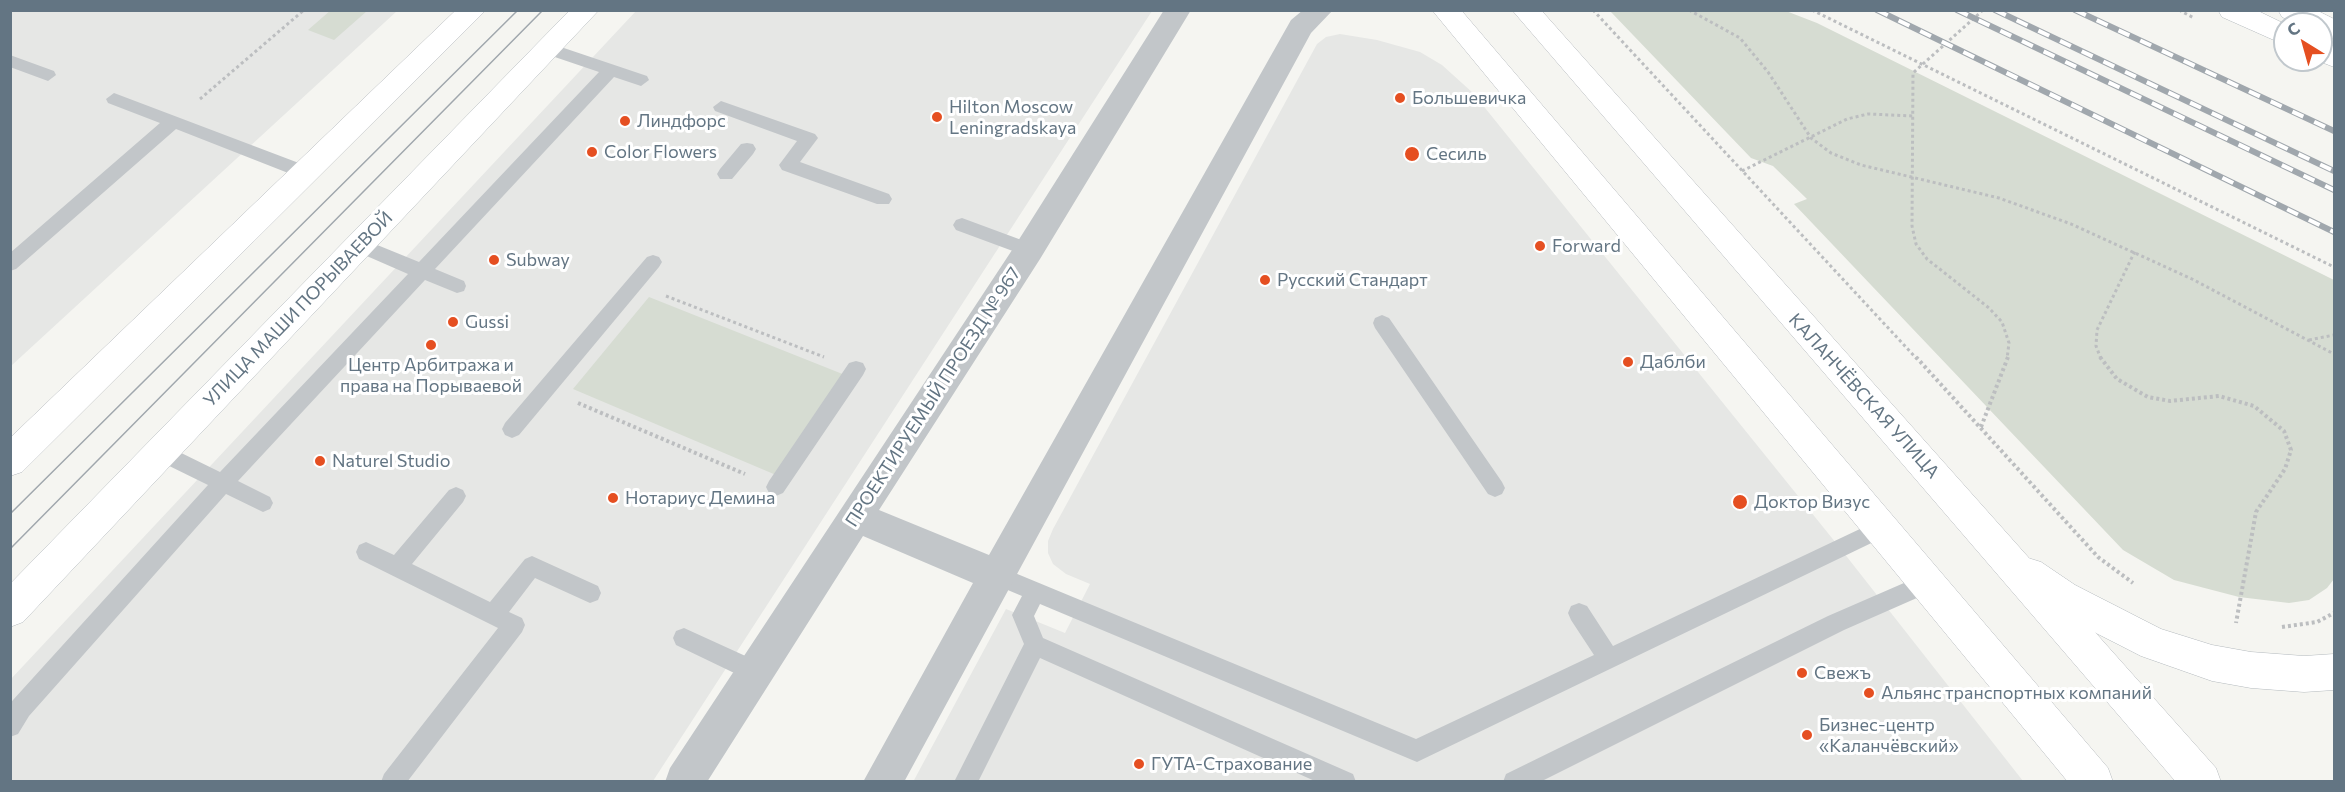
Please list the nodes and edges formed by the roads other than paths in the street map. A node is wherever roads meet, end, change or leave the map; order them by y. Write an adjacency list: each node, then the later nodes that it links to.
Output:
1 (473, 10): 18 (main road)
2 (586, 10): 9 (main road, УЛИЦА МАШИ ПОРЫВАЕВОЙ)
3 (1178, 10): 23 (street, ПРОЕКТИРУЕМЫЙ ПРОЕЗД № 967)
4 (1320, 10): 43 (street)
5 (1525, 10): 41 (main road, КАЛАНЧЁВСКАЯ УЛИЦА)
6 (2231, 10): 8 (main road)
7 (1443, 12): 39 (main road)
8 (2273, 29)
9 (549, 49): 11 (lane); 22 (main road, УЛИЦА МАШИ ПОРЫВАЕВОЙ)
10 (10, 60): 12 (lane)
11 (611, 70): 13 (lane); 26 (lane)
12 (48, 75)
13 (641, 80)
14 (114, 99): 16 (lane)
15 (721, 107): 20 (lane)
16 (173, 122): 18 (lane); 25 (lane)
17 (747, 149): 19 (lane)
18 (306, 173): 32 (main road)
19 (726, 174)
20 (884, 199)
21 (962, 225): 23 (lane)
22 (359, 245): 26 (lane); 31 (main road, УЛИЦА МАШИ ПОРЫВАЕВОЙ)
23 (1029, 250): 38 (street, ПРОЕКТИРУЕМЫЙ ПРОЕЗД № 967)
24 (653, 262): 30 (lane)
25 (10, 264)
26 (422, 271): 27 (lane); 33 (lane)
27 (457, 286)
28 (1382, 323): 35 (lane)
29 (856, 369): 34 (lane)
30 (512, 429)
31 (160, 452): 33 (lane); 47 (main road, УЛИЦА МАШИ ПОРЫВАЕВОЙ)
32 (10, 461)
33 (223, 483): 37 (lane); 55 (lane)
34 (776, 487)
35 (1494, 488)
36 (456, 496): 42 (lane)
37 (263, 503)
38 (856, 517): 43 (street); 53 (street, ПРОЕКТИРУЕМЫЙ ПРОЕЗД № 967)
39 (1881, 528): 44 (main road); 52 (lane)
40 (366, 552): 42 (lane)
41 (2014, 564): 54 (main road); 63 (main road, КАЛАНЧЁВСКАЯ УЛИЦА)
42 (397, 567): 49 (lane)
43 (998, 576): 45 (lane); 58 (street)
44 (1927, 583): 61 (lane); 62 (main road)
45 (1036, 591): 51 (lane); 52 (lane)
46 (590, 593): 49 (lane)
47 (10, 610)
48 (1579, 613): 52 (lane)
49 (493, 615): 56 (lane)
50 (684, 638): 53 (lane)
51 (1035, 645): 59 (lane); 60 (lane)
52 (1609, 658)
53 (755, 672): 57 (street, ПРОЕКТИРУЕМЫЙ ПРОЕЗД № 967)
54 (2334, 672)
55 (10, 726)
56 (392, 782)
57 (684, 782)
58 (882, 782)
59 (965, 782)
60 (1345, 782)
61 (1514, 782)
62 (2094, 782)
63 (2202, 782)

